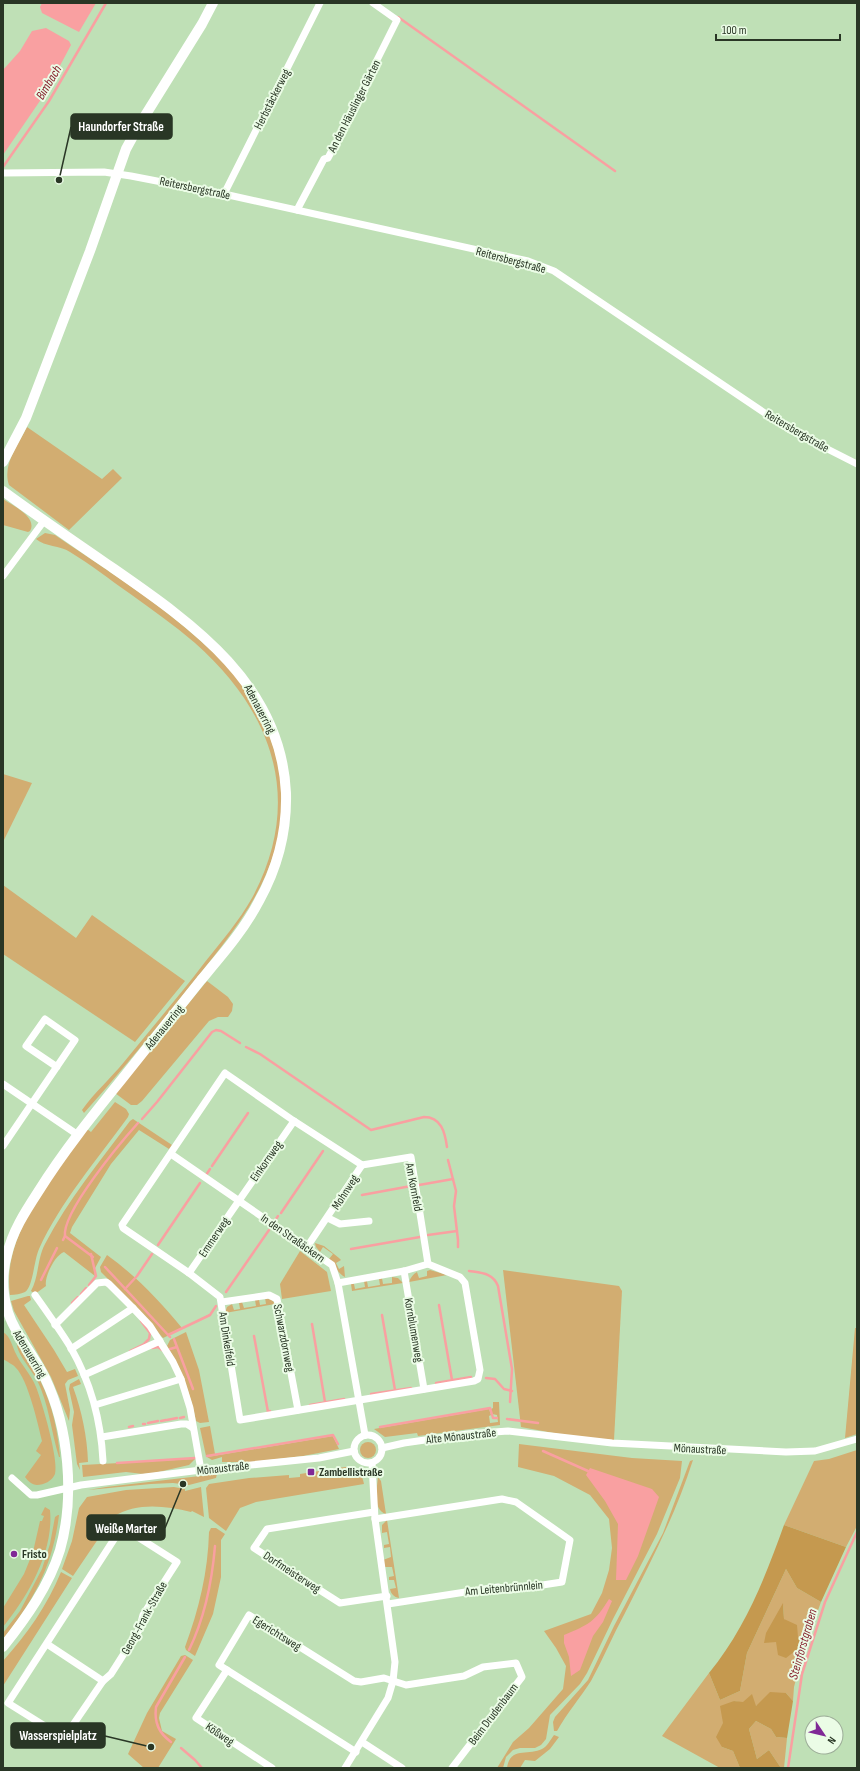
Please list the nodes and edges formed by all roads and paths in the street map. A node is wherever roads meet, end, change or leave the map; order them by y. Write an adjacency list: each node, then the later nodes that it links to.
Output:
1 (213, 3): 5 (main road)
2 (320, 3): 6 (street, Herbstäckerweg)
3 (373, 3): 7 (street, An den Häuslinger Gärten)
4 (4, 173): 5 (street, Reitersbergstraße)
5 (116, 174): 6 (street, Reitersbergstraße); 8 (main road)
6 (224, 194): 7 (street, Reitersbergstraße)
7 (296, 210): 9 (street, Reitersbergstraße)
8 (3, 462)
9 (857, 464)
10 (3, 491): 11 (main road, Adenauerring)
11 (44, 521): 12 (street); 17 (main road, Adenauerring)
12 (3, 576)
13 (57, 1067): 13 (street); 15 (street)
14 (3, 1084): 15 (street)
15 (32, 1103): 17 (street); 18 (street)
16 (294, 1121): 19 (street); 20 (street); 21 (street, Einkornweg)
17 (78, 1135): 32 (main road, Adenauerring)
18 (3, 1146)
19 (171, 1154): 21 (street, In den Straßäckern); 27 (street, Am Dinkelfeld)
20 (362, 1165): 22 (street, Mohnweg); 25 (street, Am Kornfeld)
21 (239, 1200): 24 (street, In den Straßäckern); 27 (street, Emmerweg)
22 (328, 1218): 23 (street, Mohnweg); 24 (street, Mohnweg)
23 (369, 1221)
24 (307, 1248): 28 (street, In den Straßäckern)
25 (428, 1264): 26 (street); 38 (street)
26 (404, 1271): 28 (street); 38 (street, Kornblumenweg)
27 (189, 1273): 30 (street, Am Dinkelfeld)
28 (338, 1283): 39 (street, In den Straßäckern)
29 (35, 1295): 33 (street)
30 (222, 1302): 41 (street, Schwarzdornweg); 41 (street, Am Dinkelfeld)
31 (134, 1308): 33 (street); 34 (street); 35 (street)
32 (6, 1317): 53 (main road, Adenauerring)
33 (55, 1325): 35 (street)
34 (160, 1341): 36 (street); 37 (street)
35 (71, 1348): 36 (street)
36 (84, 1375): 40 (street)
37 (182, 1379): 40 (street); 42 (street)
38 (424, 1389): 39 (street)
39 (360, 1401): 41 (street, Am Dinkelfeld); 43 (street, In den Straßäckern)
40 (95, 1405): 45 (street)
41 (298, 1410)
42 (193, 1428): 45 (street); 51 (street)
43 (365, 1435): 47 (street); 48 (street)
44 (541, 1435): 46 (street, Mönaustraße); 47 (street, Alte Mönaustraße)
45 (102, 1437): 49 (street)
46 (857, 1439)
47 (382, 1448): 50 (street)
48 (354, 1451): 50 (street); 51 (street, Mönaustraße)
49 (103, 1461)
50 (372, 1463): 54 (street)
51 (201, 1470): 53 (street, Mönaustraße)
52 (12, 1478): 53 (street, Mönaustraße)
53 (68, 1488): 58 (main road, Adenauerring)
54 (375, 1515): 55 (street); 55 (street, Dorfmeisterweg); 56 (street, Am Leitenbrünnlein)
55 (387, 1596): 56 (street)
56 (388, 1604): 61 (street)
57 (47, 1644): 60 (street); 60 (street, Georg-Frank-Straße); 62 (street, Georg-Frank-Straße)
58 (3, 1647)
59 (227, 1670): 61 (street, Egerichtsweg); 64 (street); 65 (street, Kößweg)
60 (102, 1681): 62 (street, Georg-Frank-Straße)
61 (393, 1681): 63 (street); 68 (street, Beim Drudenbaum)
62 (6, 1706)
63 (362, 1742): 64 (street); 67 (street)
64 (356, 1752): 66 (street)
65 (272, 1768)
66 (345, 1768)
67 (402, 1768)
68 (452, 1768)

